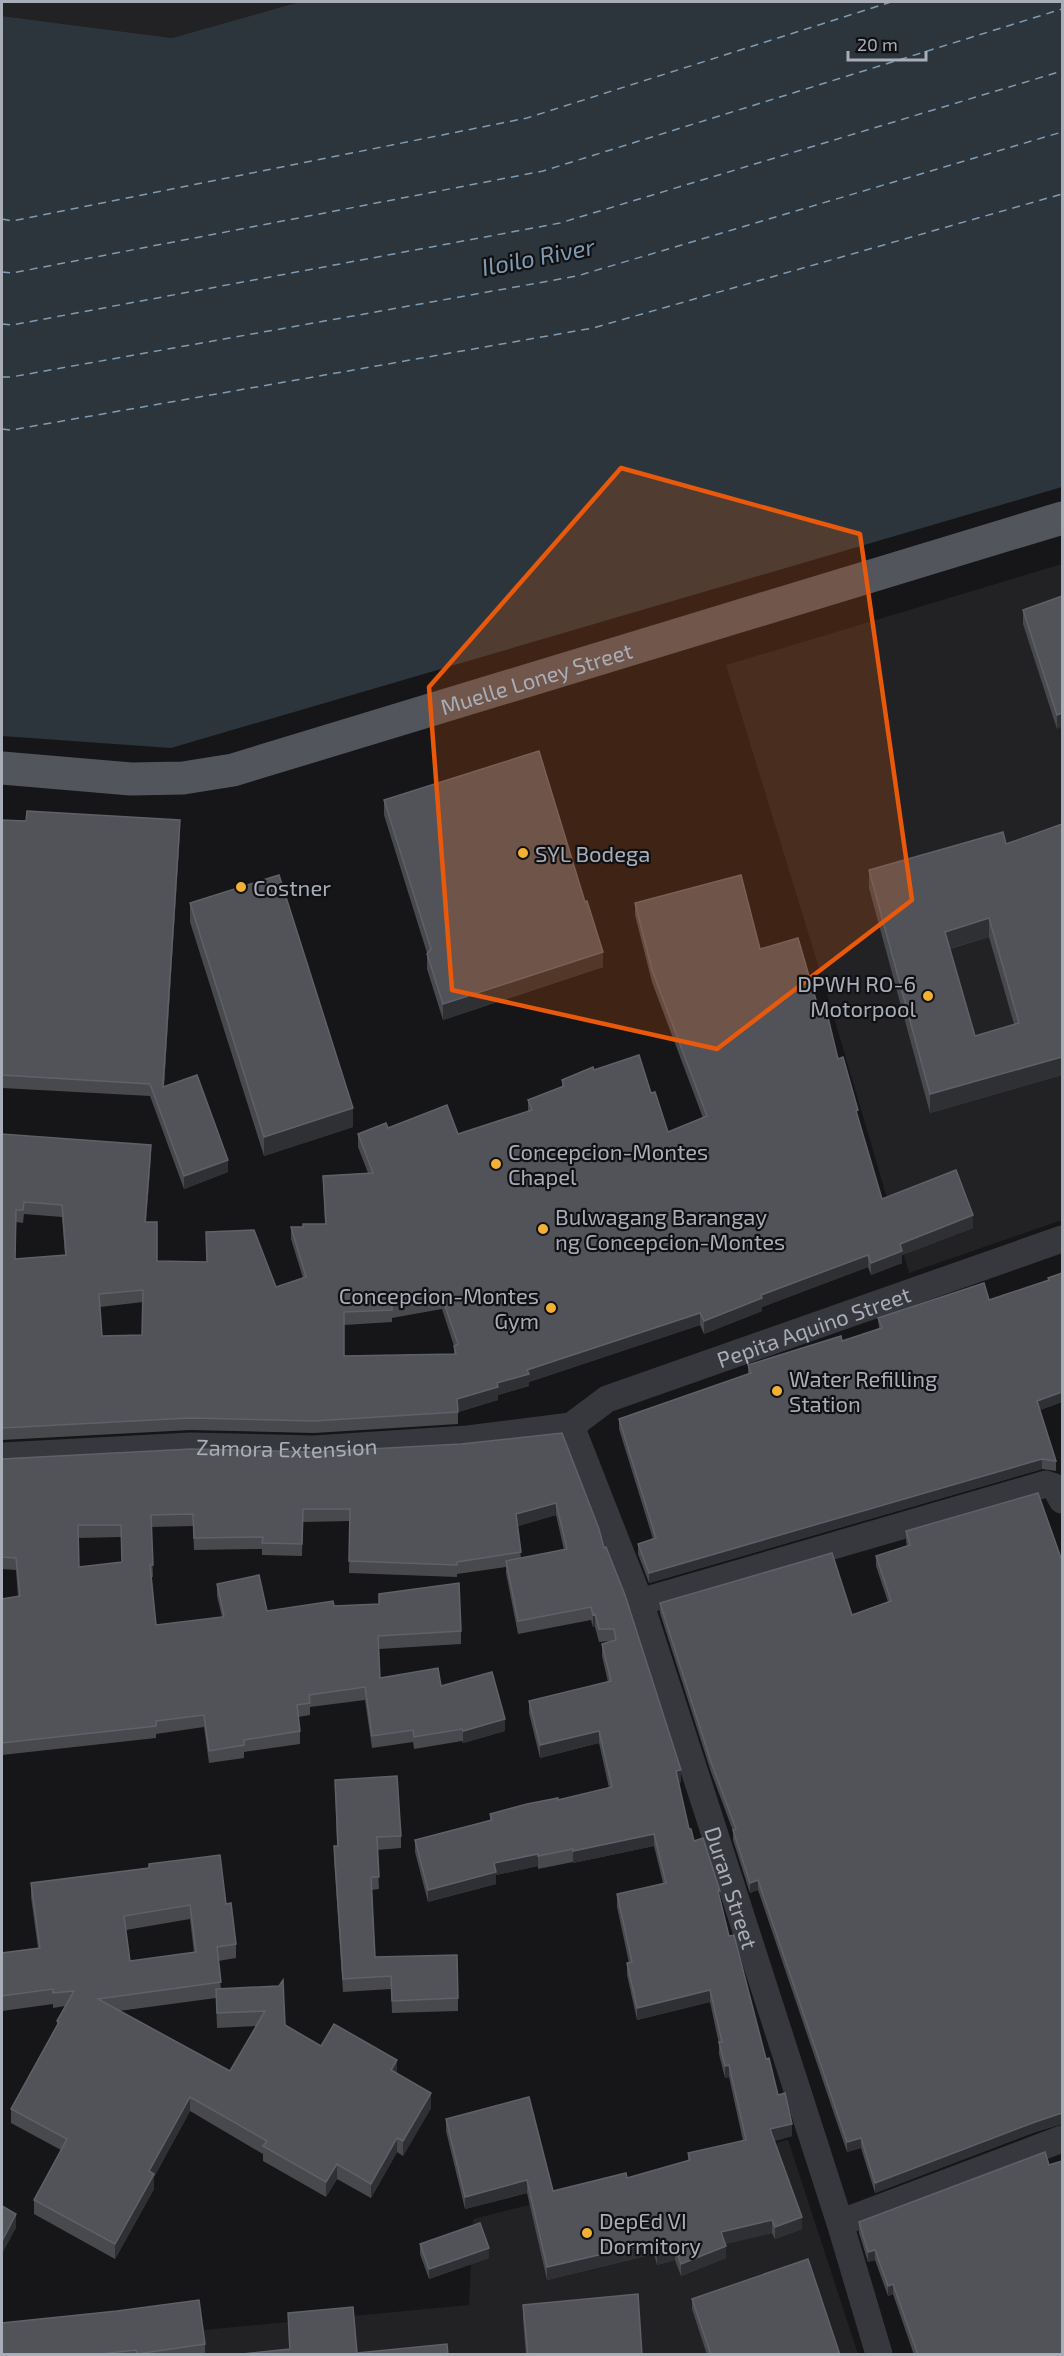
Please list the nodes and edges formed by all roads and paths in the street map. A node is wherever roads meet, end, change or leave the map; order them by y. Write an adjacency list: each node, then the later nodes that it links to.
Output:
1 (1062, 518): 2 (main road, Muelle Loney Street)
2 (2, 768)
3 (1062, 1239): 4 (street, Pepita Aquino Street)
4 (571, 1426): 5 (street, Zamora Extension); 7 (street, Duran Street)
5 (2, 1456)
6 (1062, 1500): 7 (street)
7 (640, 1602): 9 (street, Duran Street)
8 (1062, 2139): 9 (street)
9 (840, 2223): 10 (street, Duran Street)
10 (879, 2355)

